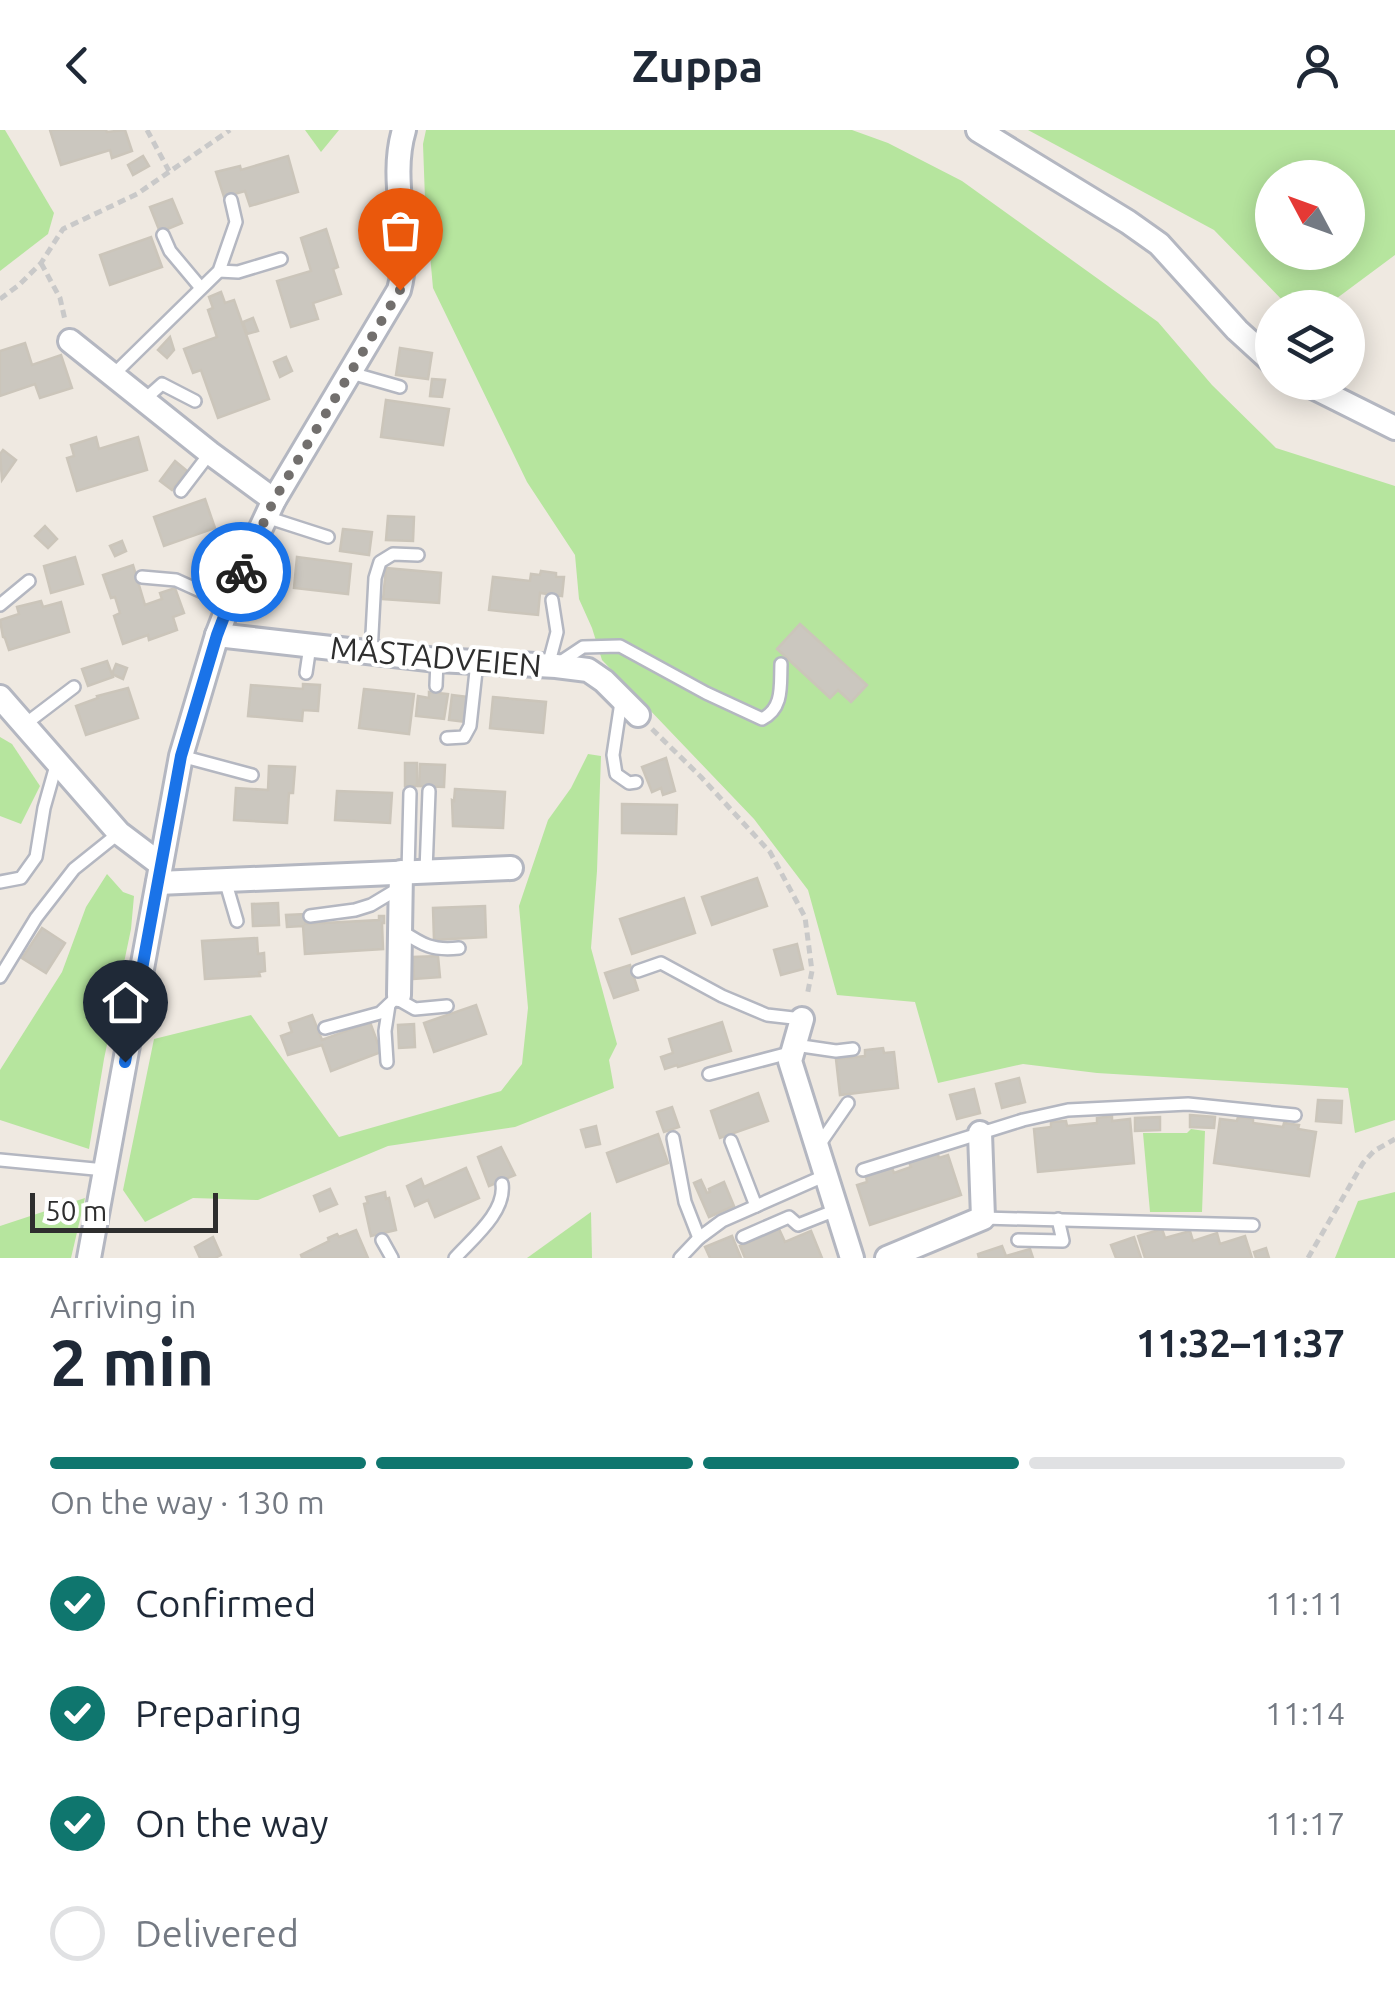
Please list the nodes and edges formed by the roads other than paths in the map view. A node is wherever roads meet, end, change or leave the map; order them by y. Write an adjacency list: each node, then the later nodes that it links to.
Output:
1 (404, 130): 10 (street)
2 (978, 130): 9 (street)
3 (232, 200): 6 (lane)
4 (163, 235): 7 (lane)
5 (281, 259): 6 (lane)
6 (219, 271): 7 (lane)
7 (201, 288): 11 (lane)
8 (70, 340): 11 (street)
9 (1255, 346)
10 (350, 373): 12 (lane); 19 (street)
11 (112, 376): 13 (street)
12 (400, 386)
13 (144, 400): 15 (lane); 17 (street)
14 (1338, 400): 16 (street)
15 (195, 401)
16 (1395, 428)
17 (210, 453): 18 (lane); 19 (street)
18 (180, 491)
19 (270, 508): 20 (lane); 25 (street)
20 (328, 537)
21 (418, 555): 29 (lane)
22 (142, 578): 25 (lane)
23 (29, 581): 26 (lane)
24 (552, 600): 33 (lane)
25 (229, 604): 27 (street)
26 (0, 605)
27 (217, 635): 28 (street, MÅSTADVEIEN); 42 (street)
28 (310, 646): 29 (street, MÅSTADVEIEN); 34 (lane)
29 (372, 653): 30 (street, MÅSTADVEIEN)
30 (437, 660): 31 (street, MÅSTADVEIEN); 35 (lane)
31 (477, 662): 33 (street, MÅSTADVEIEN); 41 (lane)
32 (781, 664): 33 (lane)
33 (552, 666): 38 (street, MÅSTADVEIEN)
34 (306, 673)
35 (436, 686)
36 (74, 687): 40 (lane)
37 (0, 697): 40 (street)
38 (622, 697): 39 (street, MÅSTADVEIEN); 45 (lane)
39 (638, 715)
40 (24, 726): 43 (street)
41 (447, 738)
42 (181, 756): 44 (lane); 50 (street)
43 (57, 762): 48 (street); 53 (lane)
44 (252, 775)
45 (636, 782)
46 (428, 791): 51 (lane)
47 (410, 793): 51 (lane)
48 (119, 833): 50 (street); 59 (lane)
49 (512, 868): 51 (street)
50 (159, 873): 52 (street); 75 (street)
51 (409, 876): 52 (street); 54 (lane); 56 (street)
52 (225, 880): 55 (lane)
53 (0, 882)
54 (310, 916)
55 (237, 920)
56 (400, 930): 57 (lane); 60 (street)
57 (459, 948)
58 (638, 970): 62 (lane)
59 (0, 977)
60 (394, 1000): 61 (lane); 63 (lane); 66 (lane)
61 (447, 1006)
62 (802, 1018): 64 (street)
63 (325, 1028)
64 (794, 1048): 65 (lane); 67 (lane); 73 (street)
65 (853, 1049)
66 (387, 1062)
67 (710, 1074)
68 (848, 1103): 73 (lane)
69 (1296, 1115): 70 (lane)
70 (980, 1132): 76 (lane); 82 (street)
71 (672, 1138): 86 (lane)
72 (731, 1142): 80 (lane)
73 (816, 1148): 78 (street)
74 (6, 1160): 75 (lane); 77 (lane)
75 (105, 1170): 90 (street)
76 (863, 1170)
77 (0, 1171)
78 (824, 1176): 80 (lane); 81 (street)
79 (502, 1184): 92 (lane)
80 (756, 1206): 86 (lane)
81 (836, 1210): 85 (lane); 94 (street)
82 (983, 1218): 83 (lane); 89 (street)
83 (1058, 1219): 84 (lane); 88 (lane)
84 (1253, 1225)
85 (743, 1237)
86 (699, 1238): 93 (lane)
87 (382, 1240): 91 (lane)
88 (1018, 1240)
89 (902, 1256)
90 (88, 1258)
91 (392, 1258)
92 (455, 1258)
93 (680, 1258)
94 (852, 1258)

